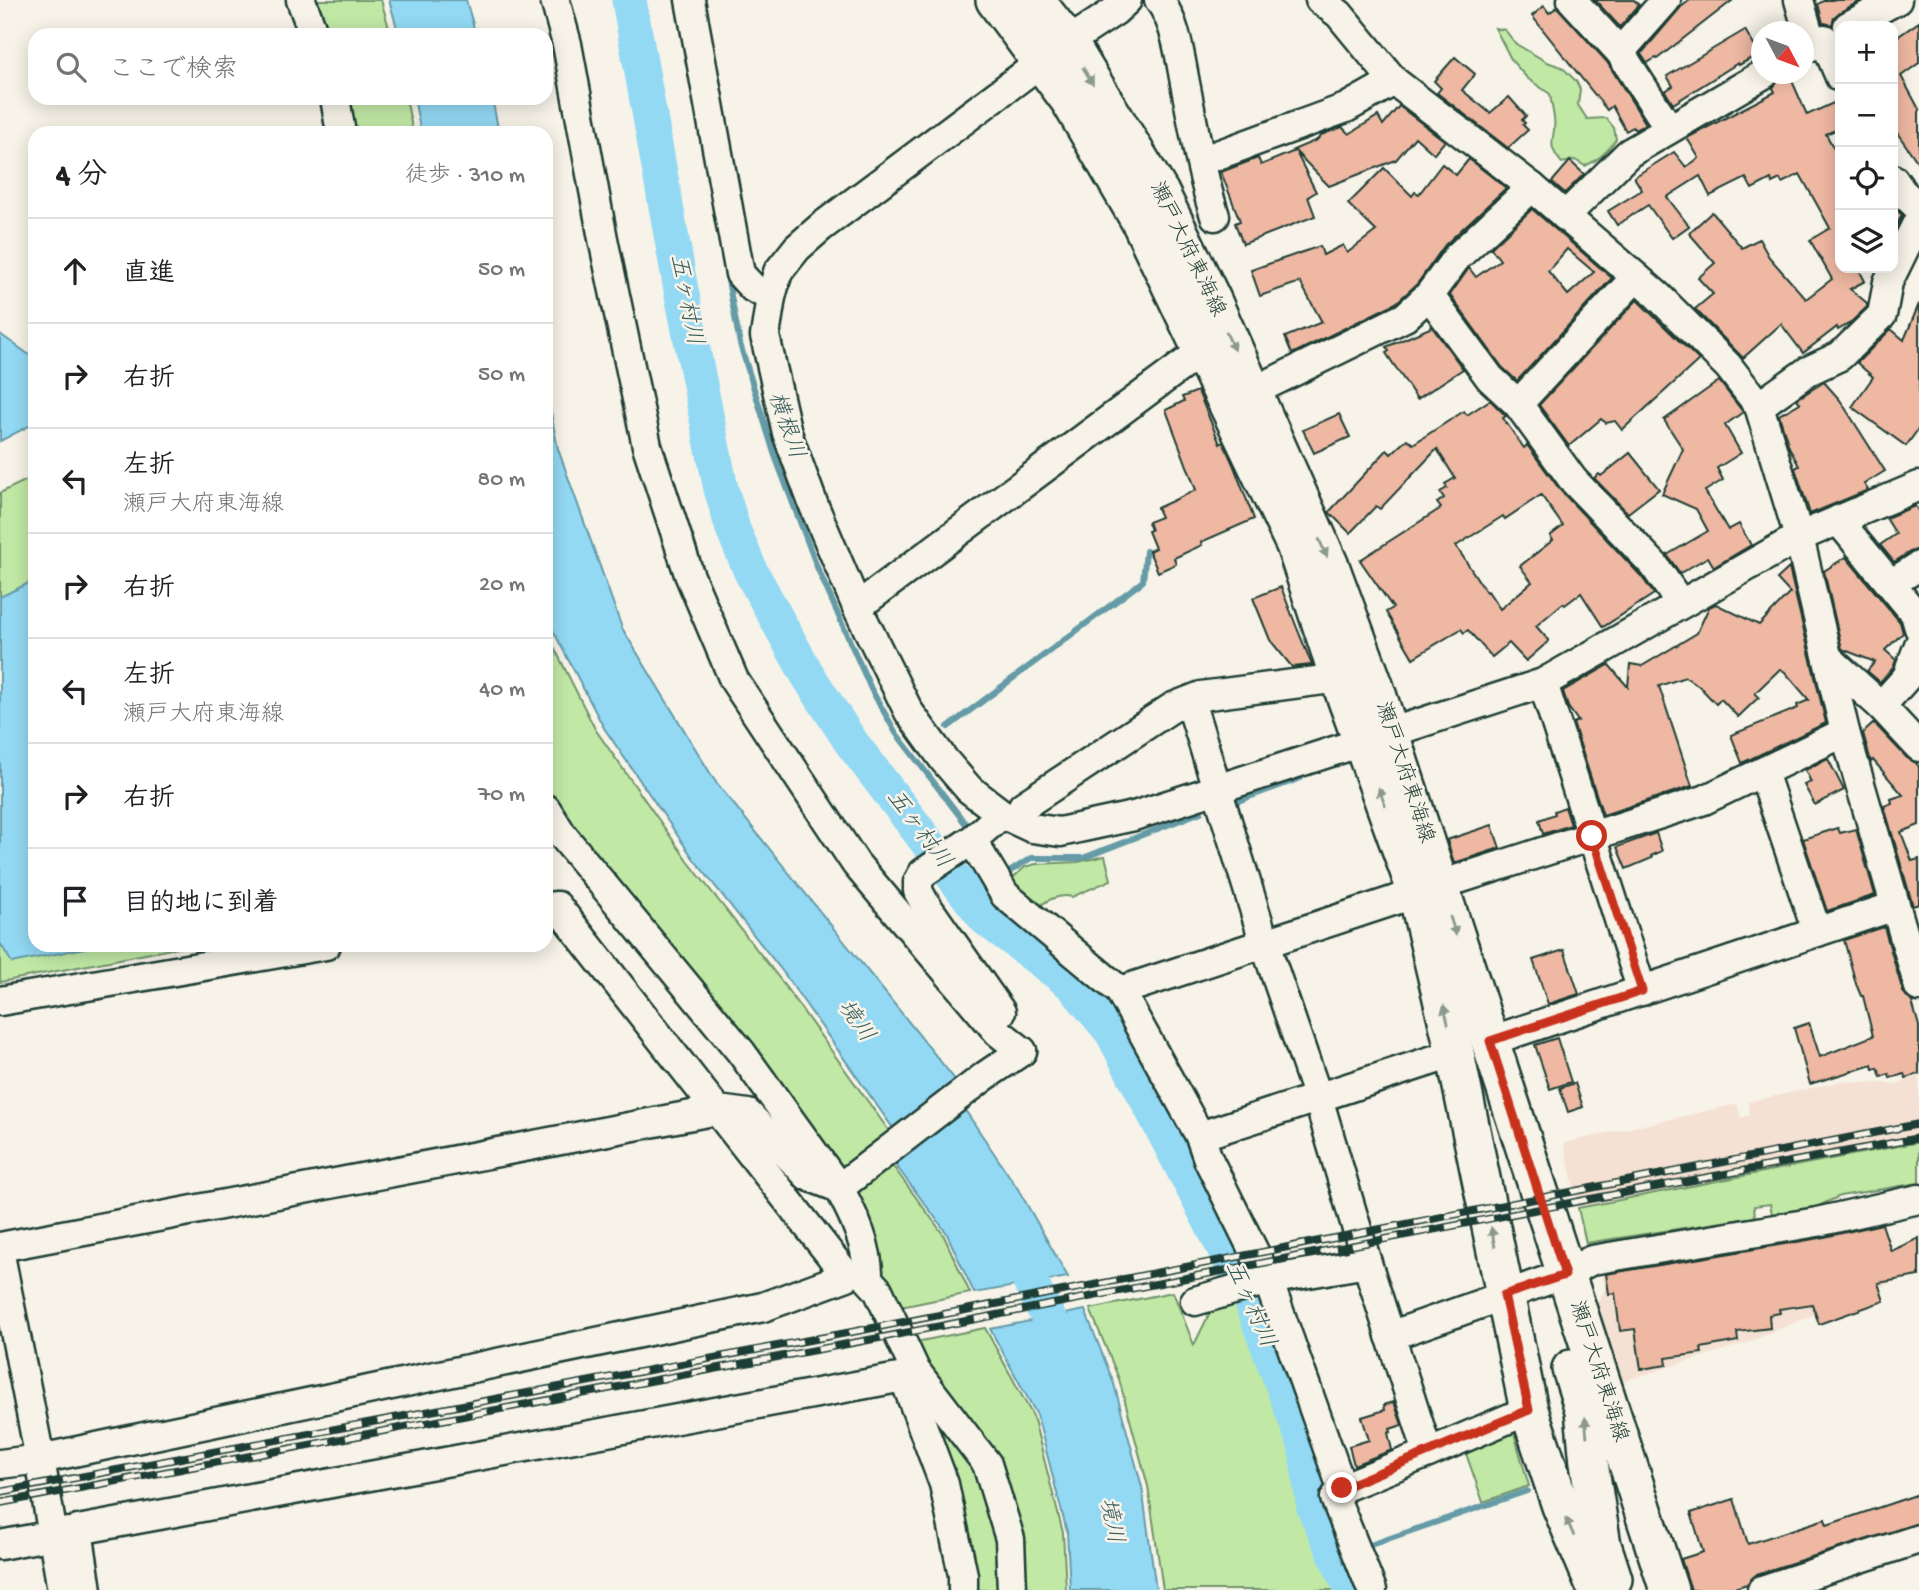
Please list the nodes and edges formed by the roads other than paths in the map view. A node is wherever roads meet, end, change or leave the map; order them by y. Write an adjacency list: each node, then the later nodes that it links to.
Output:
1 (302, 0): 13 (street)
2 (555, 0): 71 (street)
3 (690, 0): 32 (street)
4 (995, 0): 15 (main road, 瀬戸大府東海線)
5 (1035, 0): 15 (main road, 瀬戸大府東海線)
6 (1127, 0): 15 (street)
7 (1160, 0): 23 (street)
8 (1320, 0): 18 (street)
9 (1572, 0): 16 (street)
10 (1666, 0): 16 (street)
11 (1799, 0): 14 (street)
12 (1896, 0): 14 (street)
13 (312, 28)
14 (1825, 39): 17 (street)
15 (1055, 52): 32 (street); 33 (main road, 瀬戸大府東海線); 34 (main road, 瀬戸大府東海線, one-way to 34)
16 (1620, 52): 22 (street)
17 (1835, 64)
18 (1394, 81): 23 (street); 25 (street)
19 (1751, 81): 22 (street)
20 (336, 105): 21 (street)
21 (340, 126)
22 (1669, 128): 28 (street)
23 (1201, 161): 27 (street)
24 (1898, 186): 26 (street)
25 (1532, 187): 28 (street); 31 (street)
26 (1919, 208)
27 (1215, 216)
28 (1565, 216): 30 (street)
29 (1919, 219): 36 (street)
30 (1636, 277): 35 (street); 36 (street)
31 (1429, 295): 34 (street); 35 (street)
32 (771, 297): 43 (street)
33 (1203, 350): 43 (street); 47 (main road, 瀬戸大府東海線)
34 (1252, 392): 52 (main road, 瀬戸大府東海線, one-way to 52)
35 (1518, 404): 42 (street)
36 (1759, 406): 39 (street)
37 (1919, 486): 38 (street)
38 (1838, 520): 39 (street); 41 (street)
39 (1799, 537): 42 (street); 46 (street)
40 (1919, 566): 41 (street)
41 (1892, 583): 44 (street)
42 (1680, 603): 48 (street)
43 (857, 607): 56 (street)
44 (1919, 628)
45 (1919, 645): 50 (street)
46 (1828, 658): 50 (street); 51 (street)
47 (1339, 678): 49 (street); 52 (main road, 瀬戸大府東海線)
48 (1544, 683): 52 (street); 58 (street)
49 (1190, 701): 55 (street); 56 (street)
50 (1881, 706): 53 (street)
51 (1845, 732): 54 (street); 62 (street)
52 (1375, 736): 55 (street); 60 (main road, 瀬戸大府東海線)
53 (1919, 747)
54 (1763, 772): 58 (street); 63 (street)
55 (1217, 789): 56 (street); 64 (street)
56 (1011, 818): 59 (street)
57 (553, 820): 76 (street)
58 (1592, 836): 60 (street); 68 (street)
59 (968, 843): 67 (street); 71 (street)
60 (1428, 889): 64 (street); 70 (main road, 瀬戸大府東海線, one-way to 70); 72 (main road, 瀬戸大府東海線, one-way to 60)
61 (553, 906): 74 (street)
62 (1904, 912): 63 (street); 66 (street)
63 (1817, 932): 68 (street)
64 (1265, 944): 67 (street); 73 (street)
65 (285, 952): 69 (street)
66 (1919, 987)
67 (1120, 991): 75 (street)
68 (1642, 991): 70 (street)
69 (0, 1001)
70 (1490, 1041): 80 (main road, 瀬戸大府東海線)
71 (1022, 1051): 76 (street)
72 (1455, 1053): 73 (street); 83 (main road, 瀬戸大府東海線, one-way to 72)
73 (1318, 1098): 75 (street); 79 (street)
74 (718, 1110): 76 (street); 78 (street); 81 (street)
75 (1200, 1136): 82 (street)
76 (839, 1188): 81 (street)
77 (1919, 1199): 80 (street)
78 (0, 1257): 89 (street)
79 (1367, 1263): 82 (street); 85 (street)
80 (1565, 1275): 83 (street); 101 (main road, one-way to 80); 102 (main road, 瀬戸大府東海線)
81 (858, 1278): 86 (street); 89 (street)
82 (1266, 1280): 84 (street); 91 (street)
83 (1504, 1295): 85 (street); 87 (main road, 瀬戸大府東海線)
84 (1195, 1301)
85 (1390, 1336): 88 (street)
86 (909, 1374): 92 (street); 97 (street); 98 (street)
87 (1529, 1410): 88 (street); 100 (main road, 瀬戸大府東海線, one-way to 87)
88 (1428, 1453): 91 (street)
89 (40, 1459): 90 (street); 92 (street)
90 (0, 1464)
91 (1342, 1488): 99 (street)
92 (65, 1532): 94 (street); 95 (street); 96 (street)
93 (1919, 1539): 103 (street)
94 (0, 1545)
95 (62, 1590)
96 (88, 1590)
97 (962, 1590)
98 (1012, 1590)
99 (1372, 1590)
100 (1597, 1590)
101 (1616, 1590)
102 (1669, 1590)
103 (1762, 1590)

